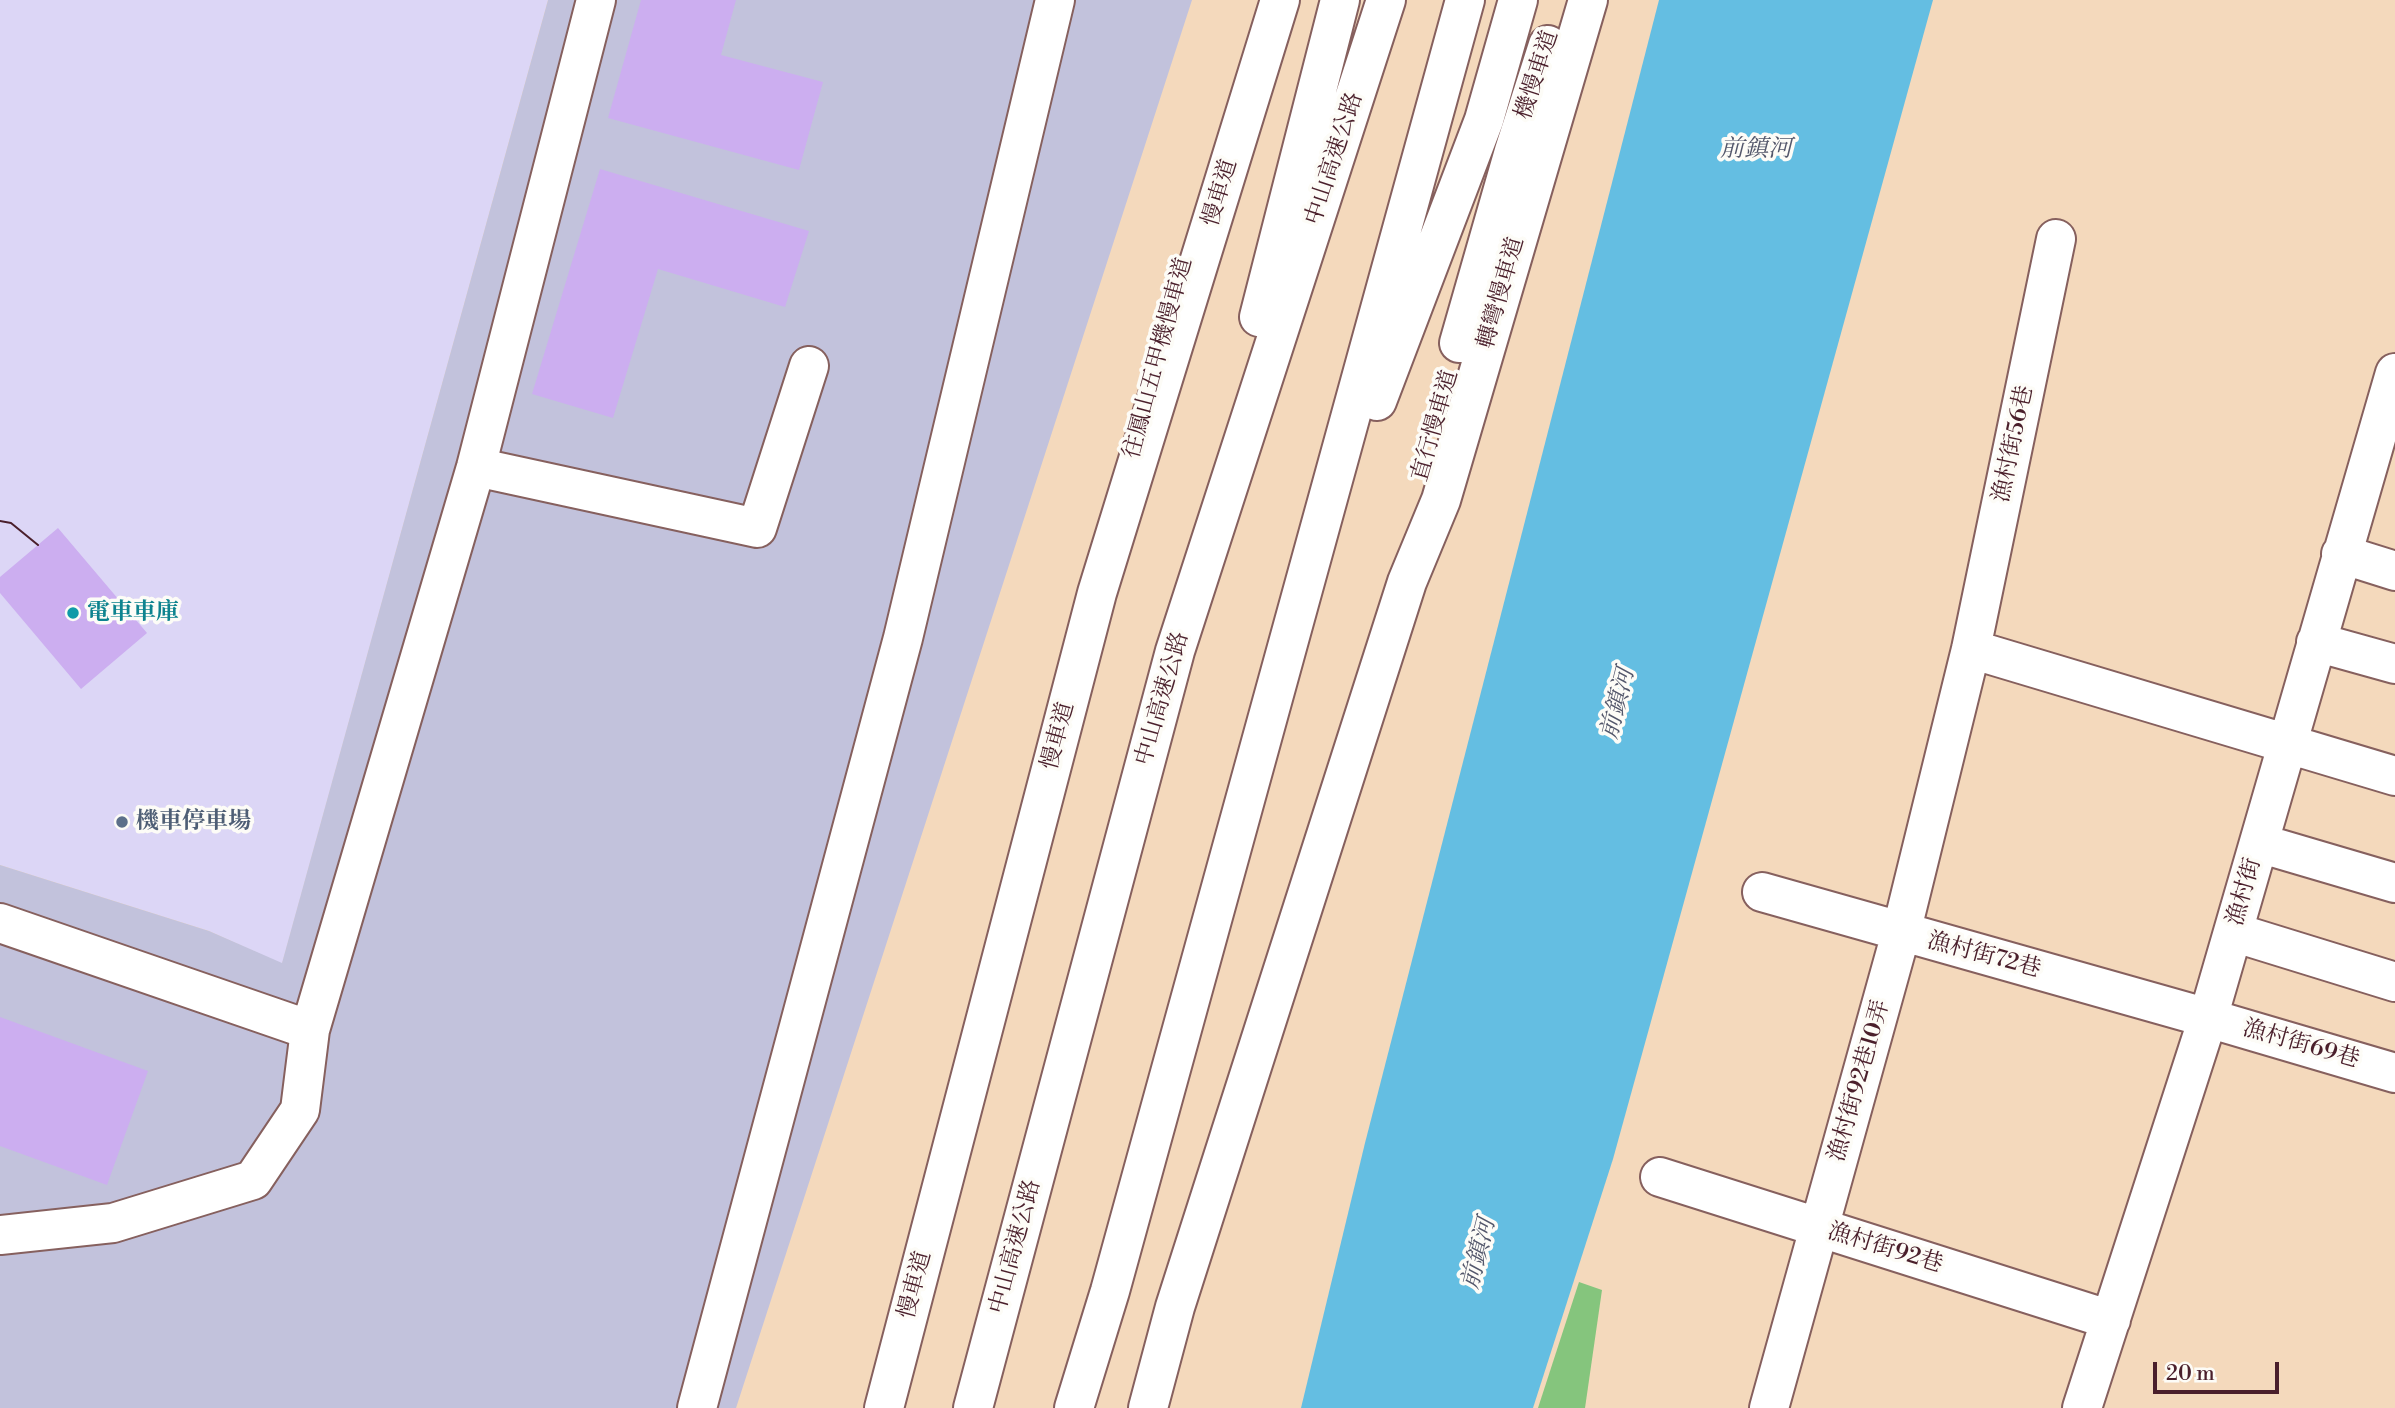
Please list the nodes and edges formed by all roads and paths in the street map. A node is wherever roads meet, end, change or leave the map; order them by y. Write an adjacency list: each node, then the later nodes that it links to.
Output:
1 (596, 0): 16 (main road)
2 (1055, 0): 42 (main road)
3 (1255, 0): 20 (main road, 往鳳山五甲機慢車道)
4 (1280, 0): 20 (main road, 慢車道)
5 (1340, 0): 24 (main road)
6 (1386, 0): 24 (main road, 中山高速公路)
7 (1465, 0): 21 (main road)
8 (1518, 0): 21 (main road)
9 (1563, 0): 11 (main road, 機慢車道)
10 (1588, 0): 19 (main road, 轉彎慢車道)
11 (1514, 151): 19 (main road, 直行慢車道)
12 (2056, 239): 23 (main road, 漁村街56巷)
13 (809, 366): 16 (main road)
14 (2395, 373): 15 (main road, 漁村街)
15 (2386, 435): 17 (main road, 漁村街)
16 (476, 467): 36 (main road)
17 (2341, 554): 18 (main road); 22 (main road, 漁村街)
18 (2395, 571)
19 (1407, 583): 46 (main road)
20 (1097, 593): 43 (main road, 慢車道)
21 (1294, 622): 45 (main road)
22 (2316, 642): 25 (main road); 26 (main road, 漁村街)
23 (1971, 649): 26 (main road); 33 (main road, 漁村街56巷)
24 (1175, 650): 44 (main road, 中山高速公路)
25 (2395, 664)
26 (2288, 746): 27 (main road); 28 (main road, 漁村街)
27 (2395, 776)
28 (2259, 843): 29 (main road); 32 (main road, 漁村街)
29 (2395, 883)
30 (1762, 892): 33 (main road, 漁村街72巷)
31 (0, 923): 36 (main road)
32 (2233, 932): 34 (main road); 35 (main road, 漁村街)
33 (1901, 933): 35 (main road, 漁村街72巷); 39 (main road, 漁村街92巷10弄)
34 (2395, 982)
35 (2208, 1018): 37 (main road, 漁村街69巷); 41 (main road, 漁村街)
36 (310, 1030): 40 (main road)
37 (2395, 1073)
38 (1660, 1177): 39 (main road, 漁村街92巷)
39 (1819, 1228): 41 (main road, 漁村街92巷); 47 (main road, 漁村街92巷10弄)
40 (0, 1235)
41 (2111, 1320): 48 (main road, 漁村街)
42 (697, 1408)
43 (884, 1408)
44 (973, 1408)
45 (1074, 1408)
46 (1148, 1408)
47 (1769, 1408)
48 (2082, 1408)

